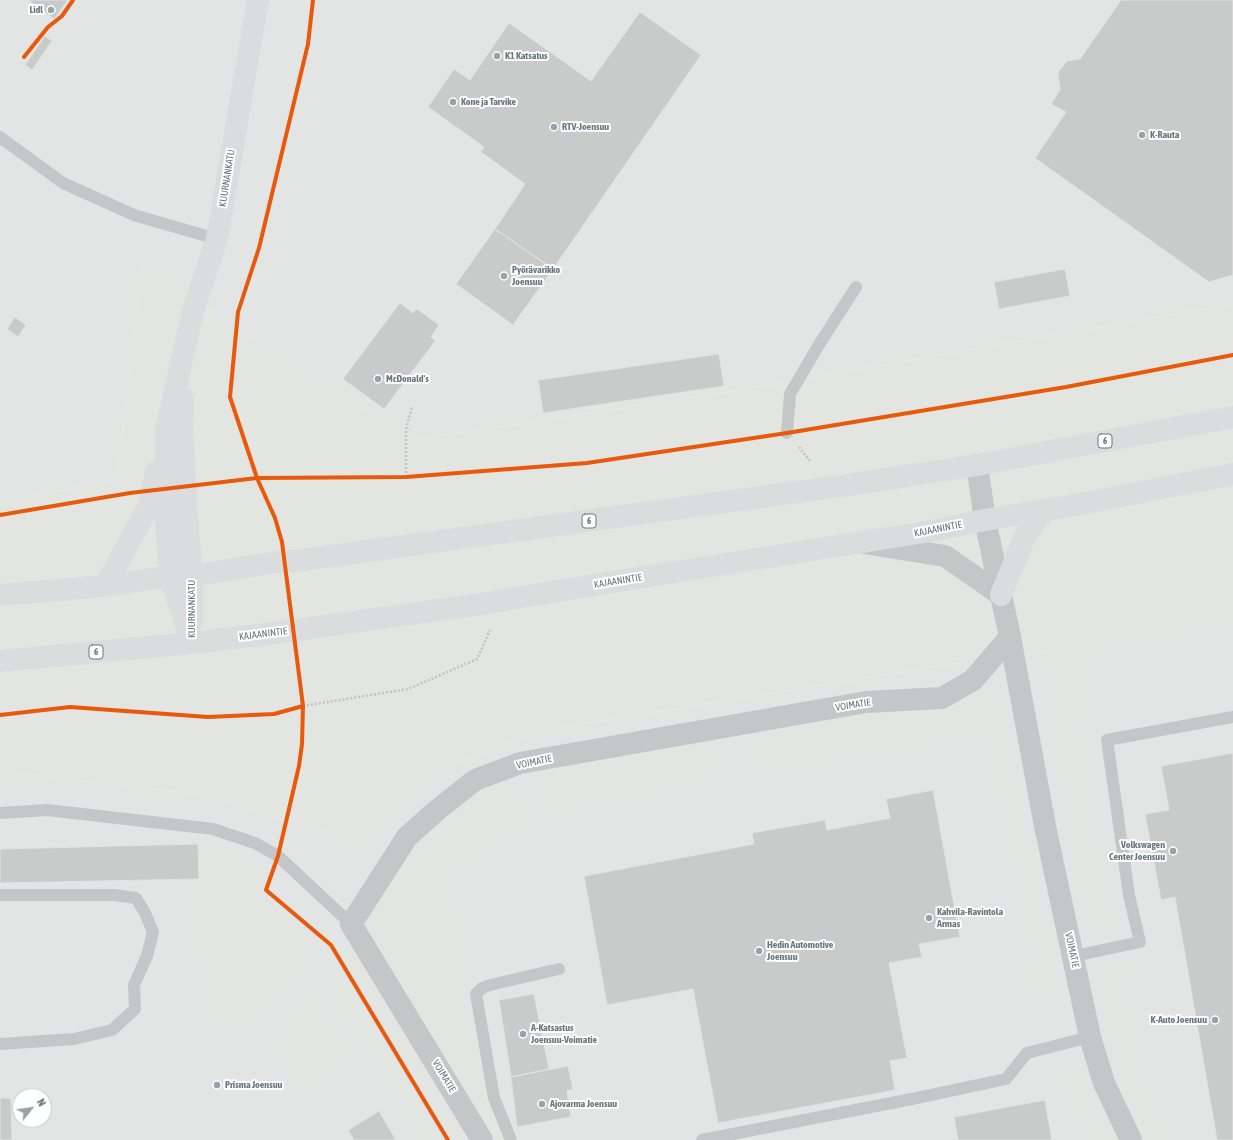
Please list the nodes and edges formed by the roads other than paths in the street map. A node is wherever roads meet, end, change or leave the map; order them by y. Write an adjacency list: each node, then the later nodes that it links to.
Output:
1 (258, 0): 3 (main road, KUURNANKATU)
2 (0, 137): 3 (lane)
3 (217, 239): 5 (main road, KUURNANKATU)
4 (856, 287): 8 (lane)
5 (184, 353): 7 (main road, KUURNANKATU); 15 (main road, KUURNANKATU)
6 (1233, 417): 9 (main road, 6)
7 (166, 430): 14 (main road, KUURNANKATU); 16 (main road)
8 (787, 433)
9 (977, 465): 12 (street, VOIMATIE); 15 (main road, 6)
10 (1233, 474): 11 (main road, KAJAANINTIE / 6)
11 (1045, 510): 12 (main road, KAJAANINTIE / 6); 18 (main road)
12 (985, 520): 13 (main road, KAJAANINTIE / 6); 18 (street, VOIMATIE)
13 (859, 543): 18 (street); 20 (main road, KAJAANINTIE / 6)
14 (170, 576): 15 (main road, 6); 16 (main road, 6); 20 (main road, KUURNANKATU)
15 (192, 576): 20 (main road, KUURNANKATU)
16 (105, 586): 17 (main road, 6)
17 (0, 595)
18 (1001, 595): 19 (street, VOIMATIE)
19 (1010, 637): 25 (street, VOIMATIE); 26 (street, VOIMATIE)
20 (192, 643): 21 (main road, KAJAANINTIE / 6)
21 (0, 661)
22 (1233, 717): 26 (lane)
23 (0, 813): 25 (lane)
24 (0, 895): 29 (lane)
25 (351, 924): 30 (street, VOIMATIE)
26 (1074, 956): 28 (street, VOIMATIE)
27 (560, 969): 31 (lane)
28 (1090, 1037): 32 (lane); 33 (street, VOIMATIE)
29 (0, 1044)
30 (482, 1140)
31 (511, 1140)
32 (702, 1140)
33 (1131, 1140)

